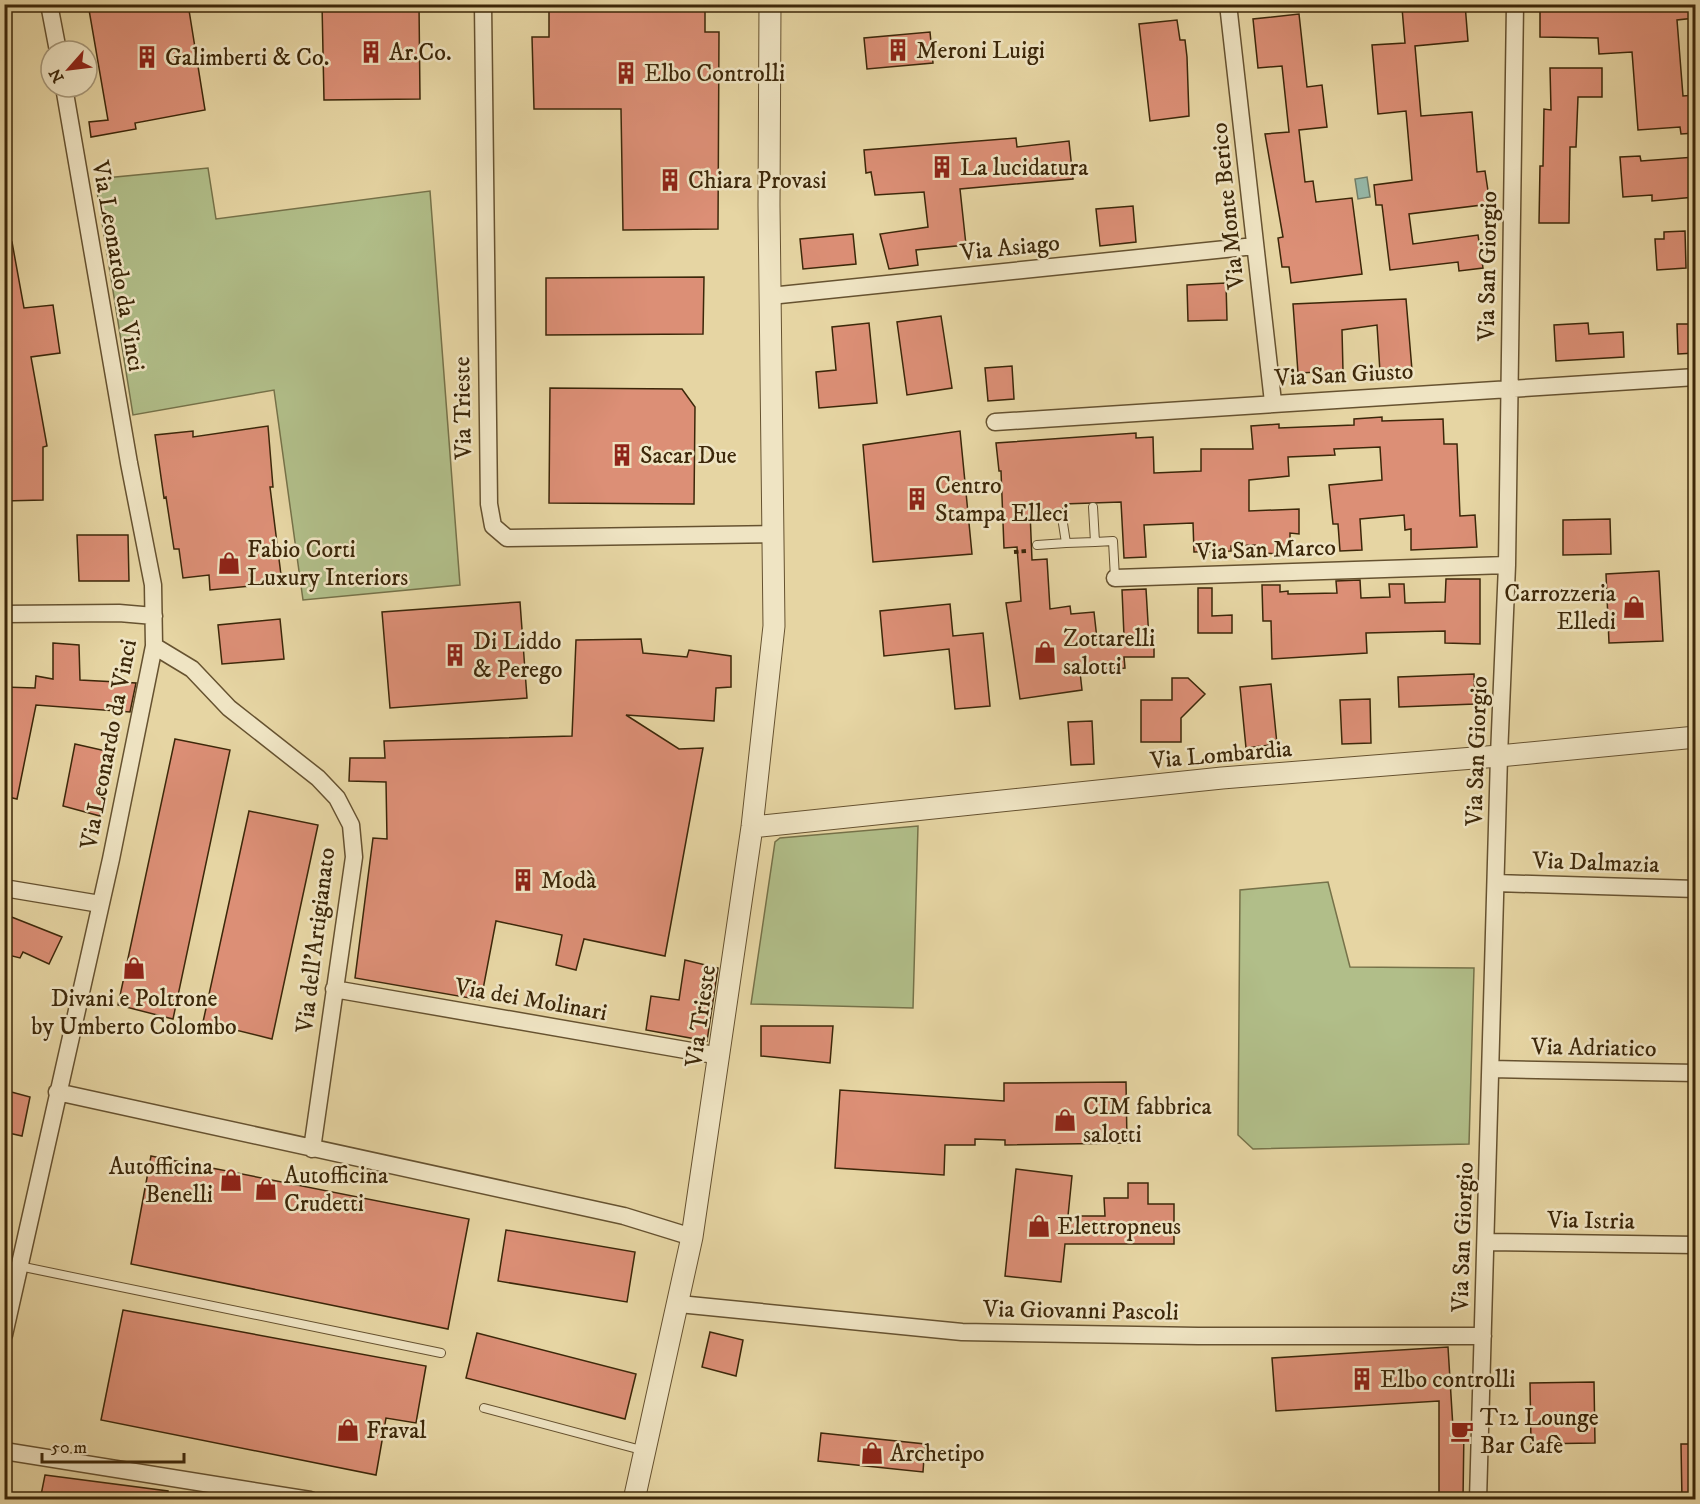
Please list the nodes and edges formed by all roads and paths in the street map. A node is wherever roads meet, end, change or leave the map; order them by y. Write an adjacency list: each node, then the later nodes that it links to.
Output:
1 (49, 4): 6 (street)
2 (483, 4): 16 (street, Via Trieste)
3 (770, 4): 9 (street, Via Trieste)
4 (1228, 4): 8 (street, Via Monte Berico)
5 (1515, 4): 11 (street, Via San Giorgio)
6 (56, 39)
7 (66, 99): 23 (street, Via Leonardo da Vinci)
8 (1255, 246): 9 (street, Via Asiago); 12 (street, Via Monte Berico)
9 (770, 296): 16 (street, Via Trieste)
10 (1695, 377): 11 (street, Via San Giusto)
11 (1510, 389): 12 (street, Via San Giusto); 20 (street, Via San Giorgio)
12 (1273, 402): 13 (street, Via San Giusto)
13 (995, 422)
14 (1093, 507): 17 (lane)
15 (1062, 517): 18 (lane)
16 (773, 534): 27 (street, Via Trieste)
17 (1095, 542): 18 (lane); 21 (lane, Via San Marco)
18 (1065, 543): 19 (lane)
19 (1037, 545)
20 (1507, 565): 21 (street, Via San Marco); 26 (street, Via San Giorgio)
21 (1115, 578)
22 (4, 614): 23 (street)
23 (154, 616): 24 (street, Via Leonardo da Vinci)
24 (154, 646): 31 (street, Via Leonardo da Vinci); 32 (street, Via dell'Artigianato)
25 (1695, 737): 26 (street, Via Lombardia)
26 (1499, 756): 27 (street, Via Lombardia); 28 (street, Via San Giorgio)
27 (752, 827): 33 (street, Via Trieste)
28 (1496, 883): 30 (street, Via Dalmazia); 34 (street, Via San Giorgio)
29 (4, 888): 31 (street)
30 (1695, 889)
31 (100, 904): 36 (street, Via Leonardo da Vinci)
32 (334, 989): 33 (street, Via dei Molinari); 37 (street, Via dell'Artigianato)
33 (720, 1056): 38 (street, Via Trieste)
34 (1491, 1069): 35 (street, Via Adriatico); 39 (street, Via San Giorgio)
35 (1695, 1073)
36 (57, 1092): 37 (street); 41 (street, Via Leonardo da Vinci)
37 (312, 1149): 38 (street)
38 (692, 1237): 42 (street, Via Trieste)
39 (1486, 1242): 40 (street, Via Istria); 44 (street, Via San Giorgio)
40 (1695, 1245)
41 (19, 1266): 43 (street, Via Leonardo da Vinci); 45 (lane)
42 (679, 1304): 44 (street, Via Giovanni Pascoli); 48 (street, Via Trieste)
43 (4, 1335)
44 (1483, 1336): 51 (street, Via San Giorgio)
45 (441, 1353)
46 (484, 1408): 48 (lane)
47 (4, 1451): 49 (street)
48 (645, 1451): 50 (street, Via Trieste)
49 (310, 1500)
50 (634, 1500)
51 (1478, 1500)

